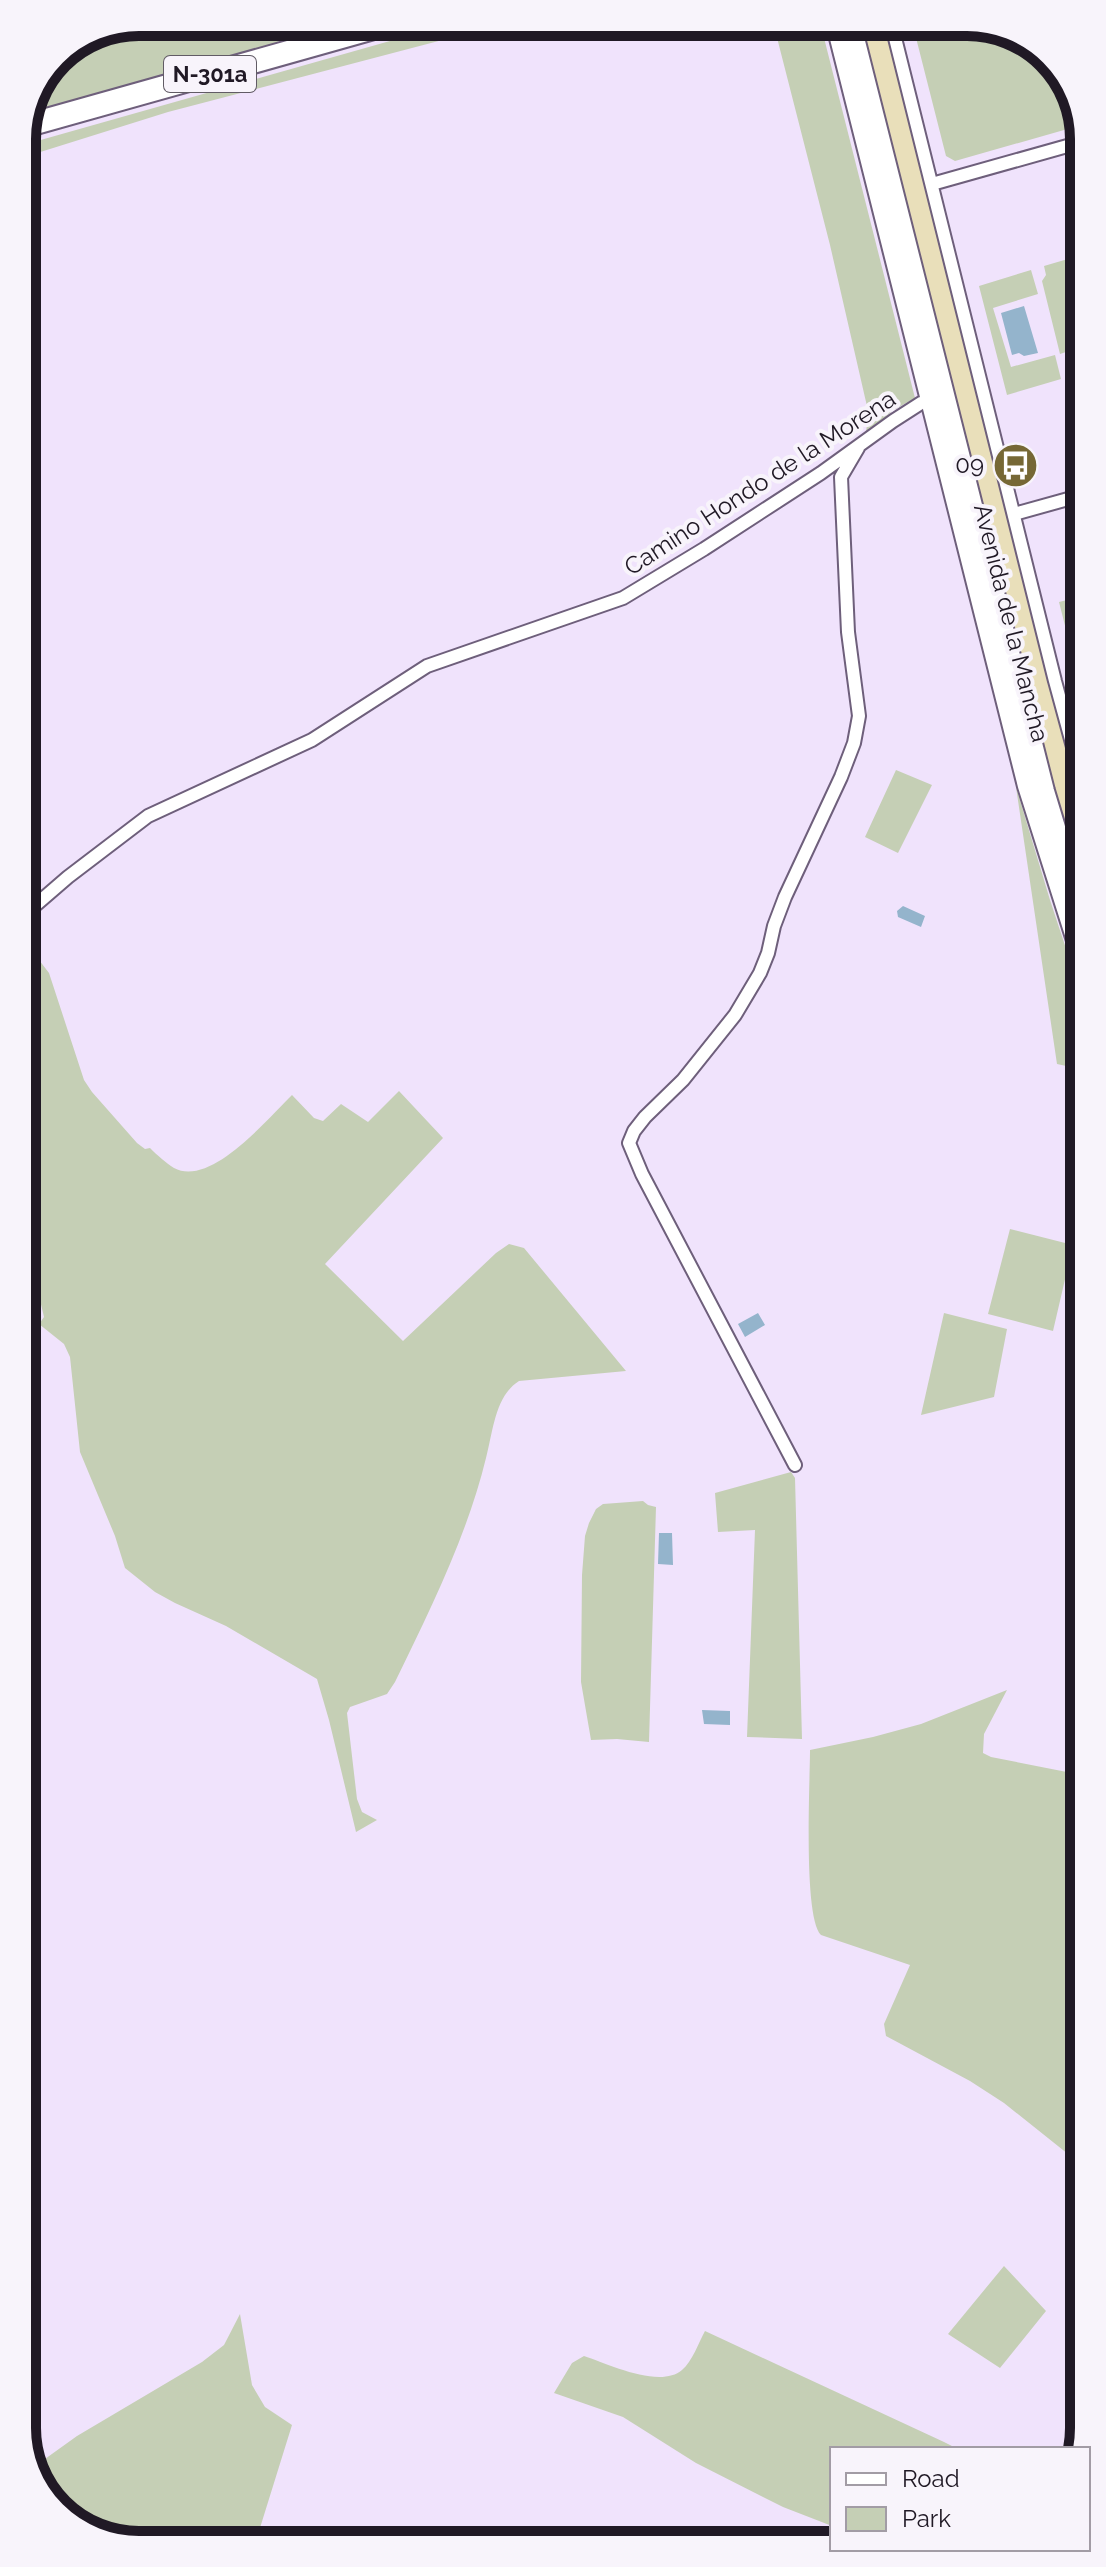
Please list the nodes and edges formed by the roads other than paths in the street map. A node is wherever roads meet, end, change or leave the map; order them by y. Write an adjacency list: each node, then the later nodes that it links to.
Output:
1 (345, 36): 5 (highway, N-301a)
2 (839, 36): 8 (main road, Avenida de la Mancha)
3 (855, 36): 13 (main road, Avenida de la Mancha)
4 (895, 36): 7 (street, Avenida de la Mancha)
5 (38, 122)
6 (1070, 145): 7 (street)
7 (932, 184): 11 (street, Avenida de la Mancha)
8 (932, 400): 9 (street, Camino Hondo de la Morena); 15 (main road, Avenida de la Mancha)
9 (858, 448): 14 (street, Camino Hondo de la Morena); 16 (street)
10 (1070, 498): 11 (street)
11 (1014, 514): 12 (street, Avenida de la Mancha)
12 (1070, 734)
13 (1070, 874)
14 (36, 905)
15 (1070, 921)
16 (795, 1465)

